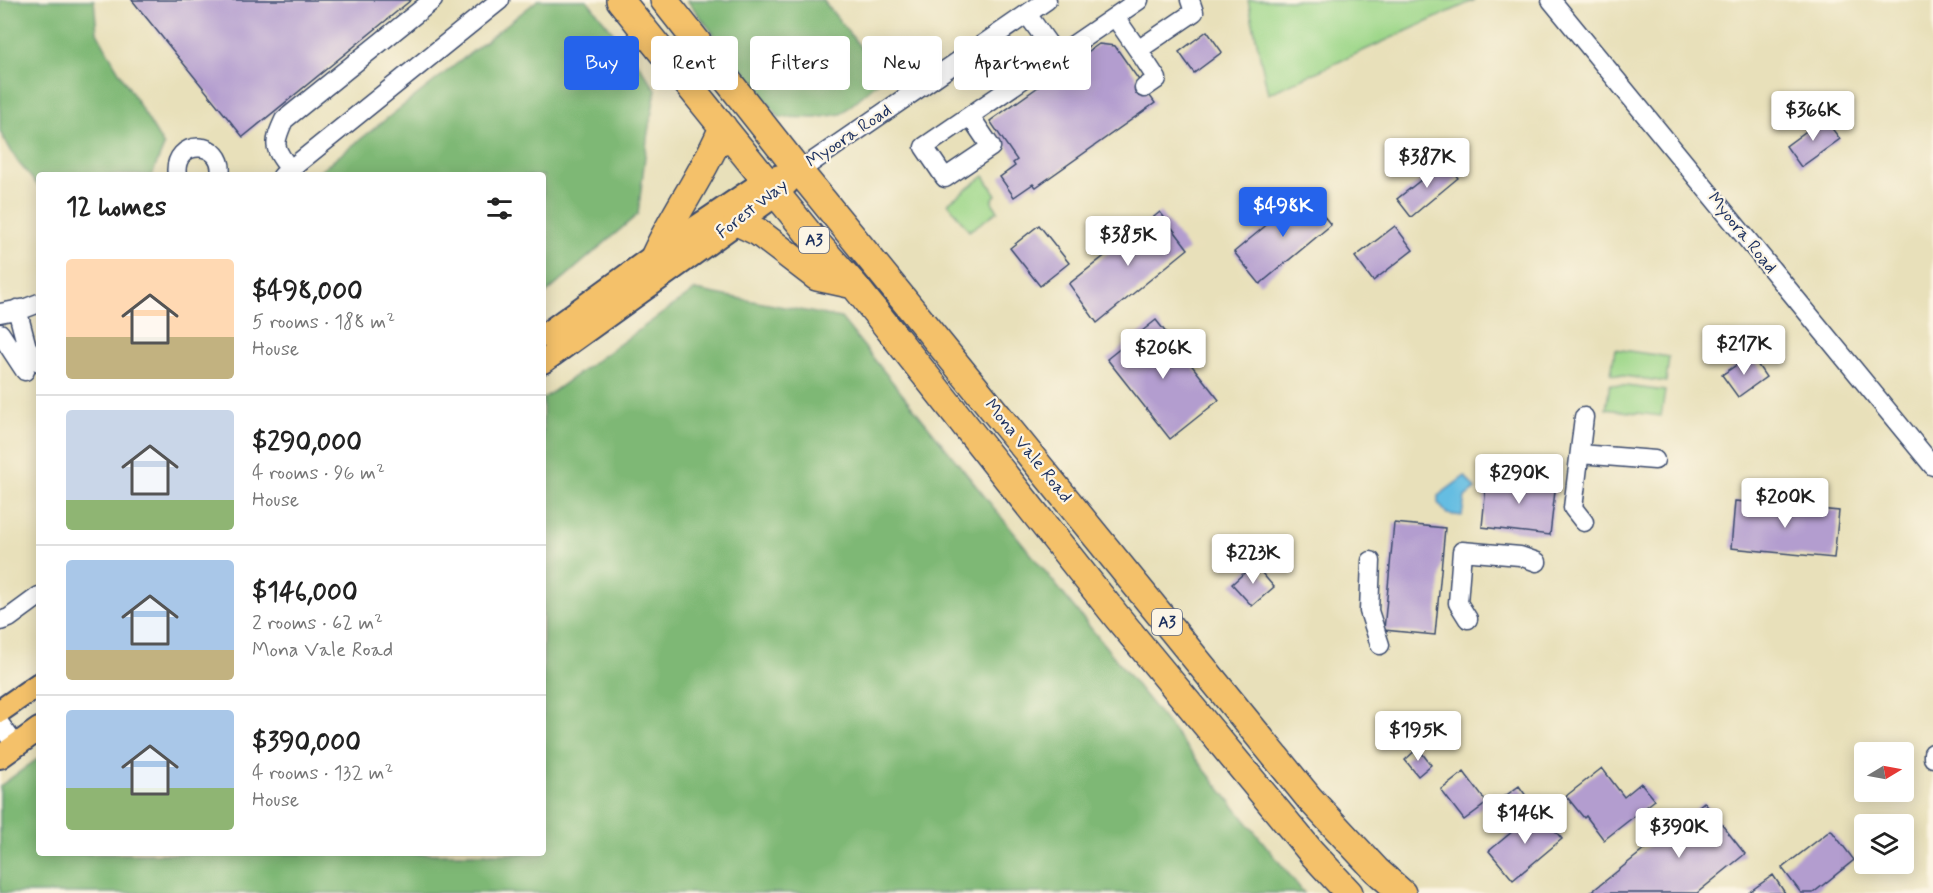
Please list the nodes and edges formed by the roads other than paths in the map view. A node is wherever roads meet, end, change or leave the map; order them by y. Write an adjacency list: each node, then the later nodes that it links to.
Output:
1 (433, 0): 21 (street)
2 (500, 0): 21 (street)
3 (620, 0): 17 (highway, Mona Vale Road / A3)
4 (664, 0): 18 (highway, Mona Vale Road / A3)
5 (1047, 0): 9 (street, Myoora Road)
6 (1139, 0): 10 (street)
7 (1190, 0): 13 (street)
8 (1551, 0): 35 (street, Myoora Road)
9 (1028, 14): 11 (street); 18 (street, Myoora Road)
10 (1115, 16): 12 (street); 13 (street)
11 (1043, 36)
12 (1086, 36)
13 (1138, 50): 14 (street)
14 (1144, 88)
15 (1008, 90): 16 (street)
16 (970, 116)
17 (723, 127): 22 (highway, Mona Vale Road / A3); 24 (highway)
18 (799, 171): 22 (main road, Forest Way); 49 (highway, Mona Vale Road / A3)
19 (177, 172): 20 (street)
20 (220, 172)
21 (286, 172)
22 (771, 187): 23 (main road, Forest Way); 24 (main road, Forest Way); 25 (highway, Mona Vale Road / A3)
23 (737, 222): 25 (highway); 30 (main road, Forest Way)
24 (655, 255): 29 (main road, Forest Way)
25 (854, 285): 48 (highway, Mona Vale Road / A3)
26 (36, 304): 27 (street)
27 (9, 311): 31 (street)
28 (0, 333): 31 (street)
29 (546, 334)
30 (546, 360)
31 (32, 366)
32 (1584, 417): 33 (street)
33 (1580, 454): 34 (street); 36 (street)
34 (1654, 460)
35 (1933, 466)
36 (1584, 522)
37 (1371, 561): 42 (street)
38 (1537, 562): 40 (street)
39 (36, 598): 41 (street)
40 (1468, 619)
41 (0, 621)
42 (1380, 645)
43 (36, 686): 44 (main road)
44 (0, 711)
45 (0, 724): 47 (street)
46 (36, 731): 47 (main road)
47 (8, 752)
48 (1349, 893)
49 (1402, 893)

